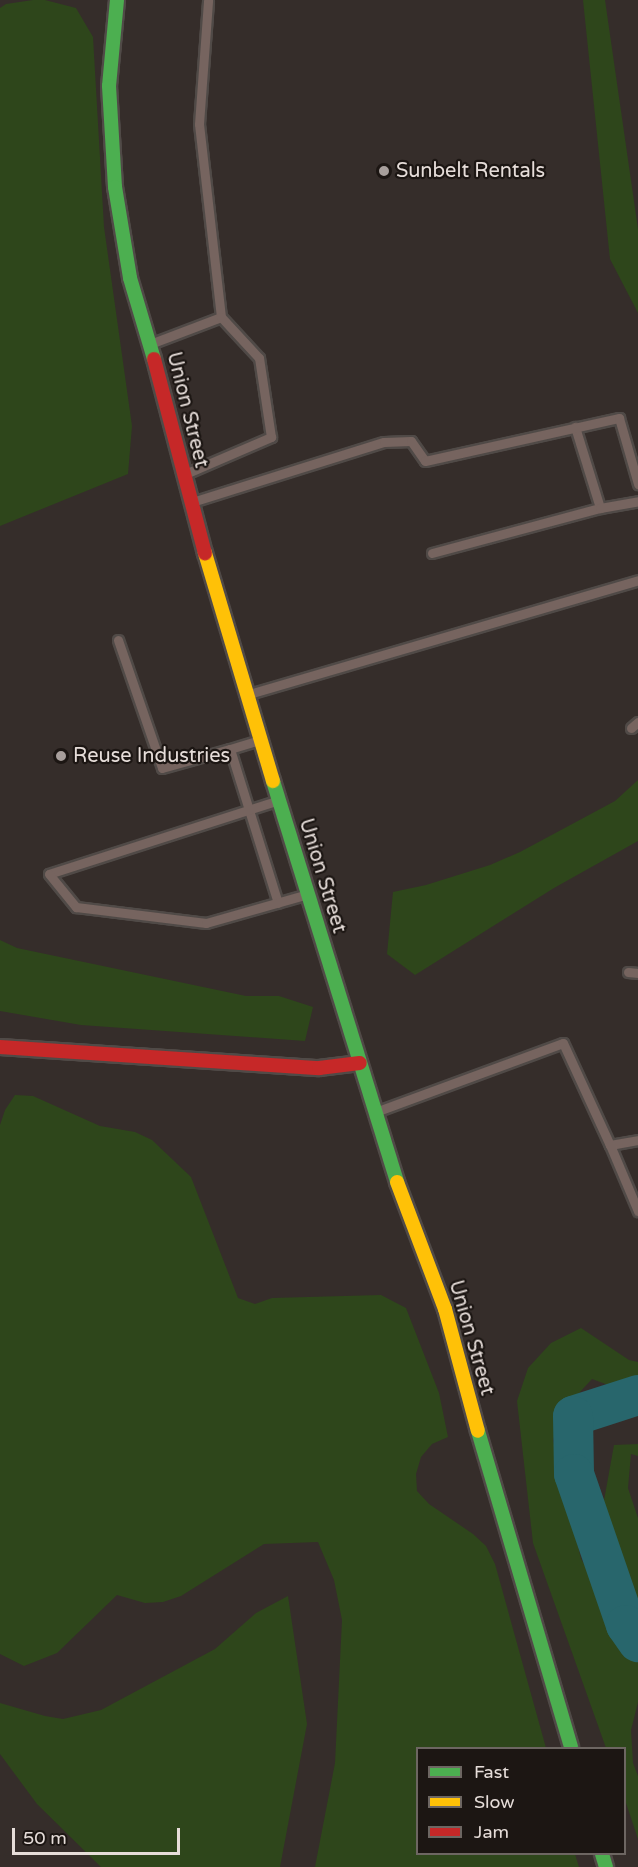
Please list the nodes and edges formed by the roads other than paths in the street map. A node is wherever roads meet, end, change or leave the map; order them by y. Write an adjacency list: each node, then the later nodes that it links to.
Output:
1 (117, 0): 4 (main road, Union Street)
2 (208, 0): 3 (lane)
3 (221, 317): 4 (lane); 6 (lane)
4 (150, 344): 6 (main road, Union Street)
5 (574, 427): 7 (lane); 9 (lane); 10 (lane)
6 (182, 475): 9 (main road, Union Street)
7 (638, 484)
8 (638, 501): 10 (lane)
9 (190, 503): 14 (main road, Union Street)
10 (600, 508): 11 (lane)
11 (432, 553)
12 (638, 580): 14 (lane)
13 (118, 640): 16 (lane)
14 (246, 695): 15 (main road, Union Street)
15 (260, 740): 16 (lane); 17 (main road, Union Street)
16 (230, 749): 18 (lane)
17 (278, 800): 18 (lane); 19 (main road, Union Street)
18 (249, 809): 20 (lane); 20 (lane)
19 (307, 894): 20 (lane); 22 (main road, Union Street)
20 (278, 903)
21 (0, 1047): 22 (main road)
22 (360, 1064): 23 (main road, Union Street)
23 (375, 1112): 25 (lane); 27 (main road, Union Street)
24 (638, 1140): 25 (lane)
25 (610, 1145): 26 (lane)
26 (638, 1211)
27 (570, 1747)

